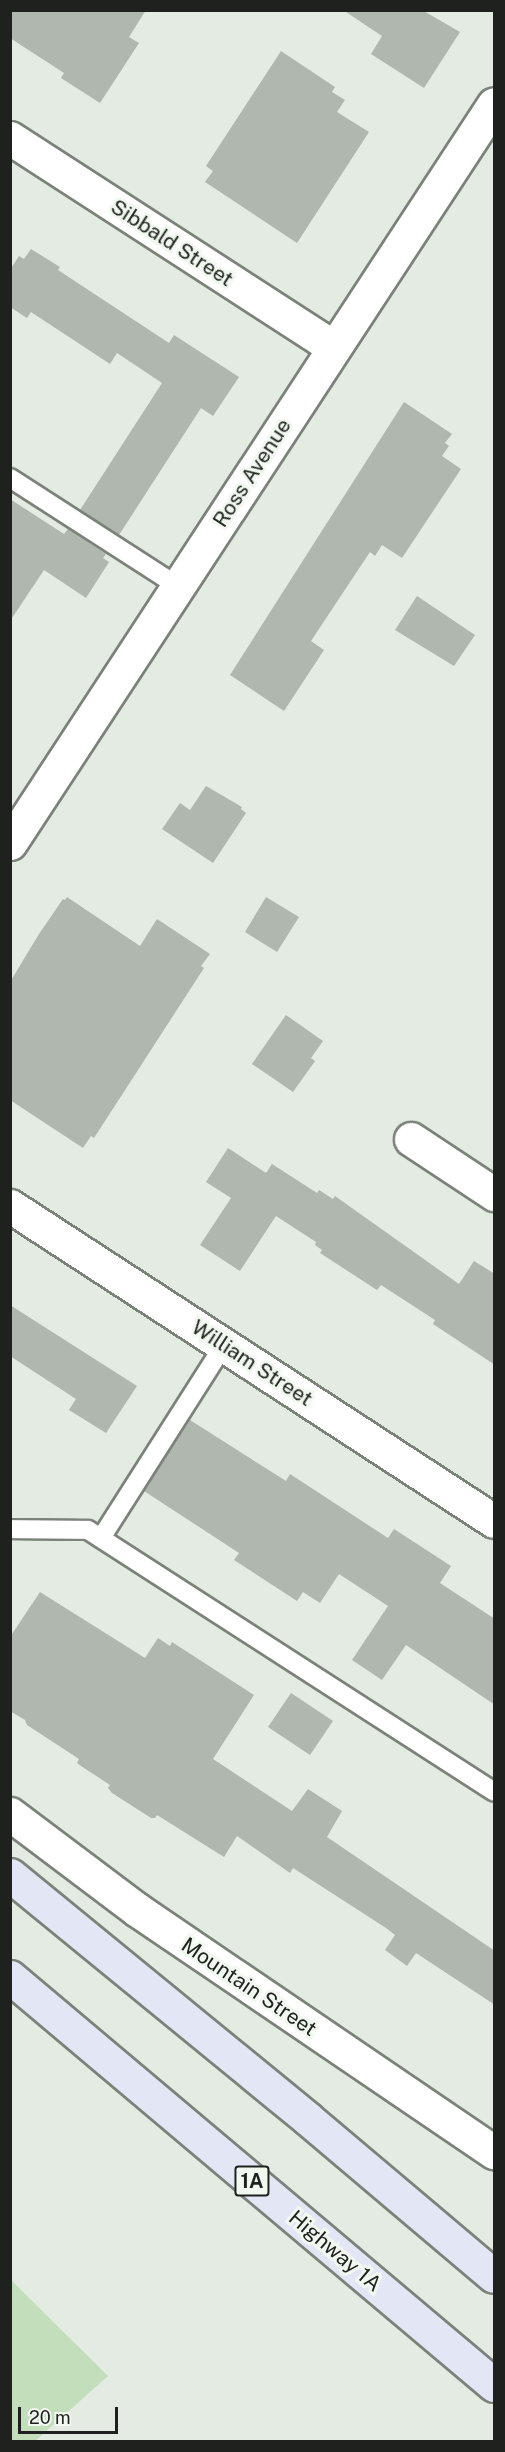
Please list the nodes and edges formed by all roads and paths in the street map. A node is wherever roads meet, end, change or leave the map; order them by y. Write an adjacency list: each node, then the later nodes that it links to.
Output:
1 (495, 104): 3 (street, Ross Avenue)
2 (10, 138): 3 (street, Sibbald Street)
3 (333, 347): 5 (street, Ross Avenue)
4 (10, 478): 5 (lane)
5 (179, 587): 6 (street, Ross Avenue)
6 (15, 827)
7 (411, 1139): 8 (street)
8 (495, 1194)
9 (10, 1206): 10 (street, William Street)
10 (224, 1345): 11 (street, William Street); 13 (lane)
11 (495, 1521)
12 (10, 1529): 13 (lane)
13 (101, 1538): 14 (lane)
14 (495, 1792)
15 (10, 1814): 19 (street, Mountain Street)
16 (10, 1875): 18 (main road)
17 (10, 1977): 22 (main road, Highway 1A / 1A)
18 (308, 2119): 20 (main road); 21 (main road)
19 (495, 2152)
20 (495, 2249)
21 (495, 2276)
22 (495, 2385)

